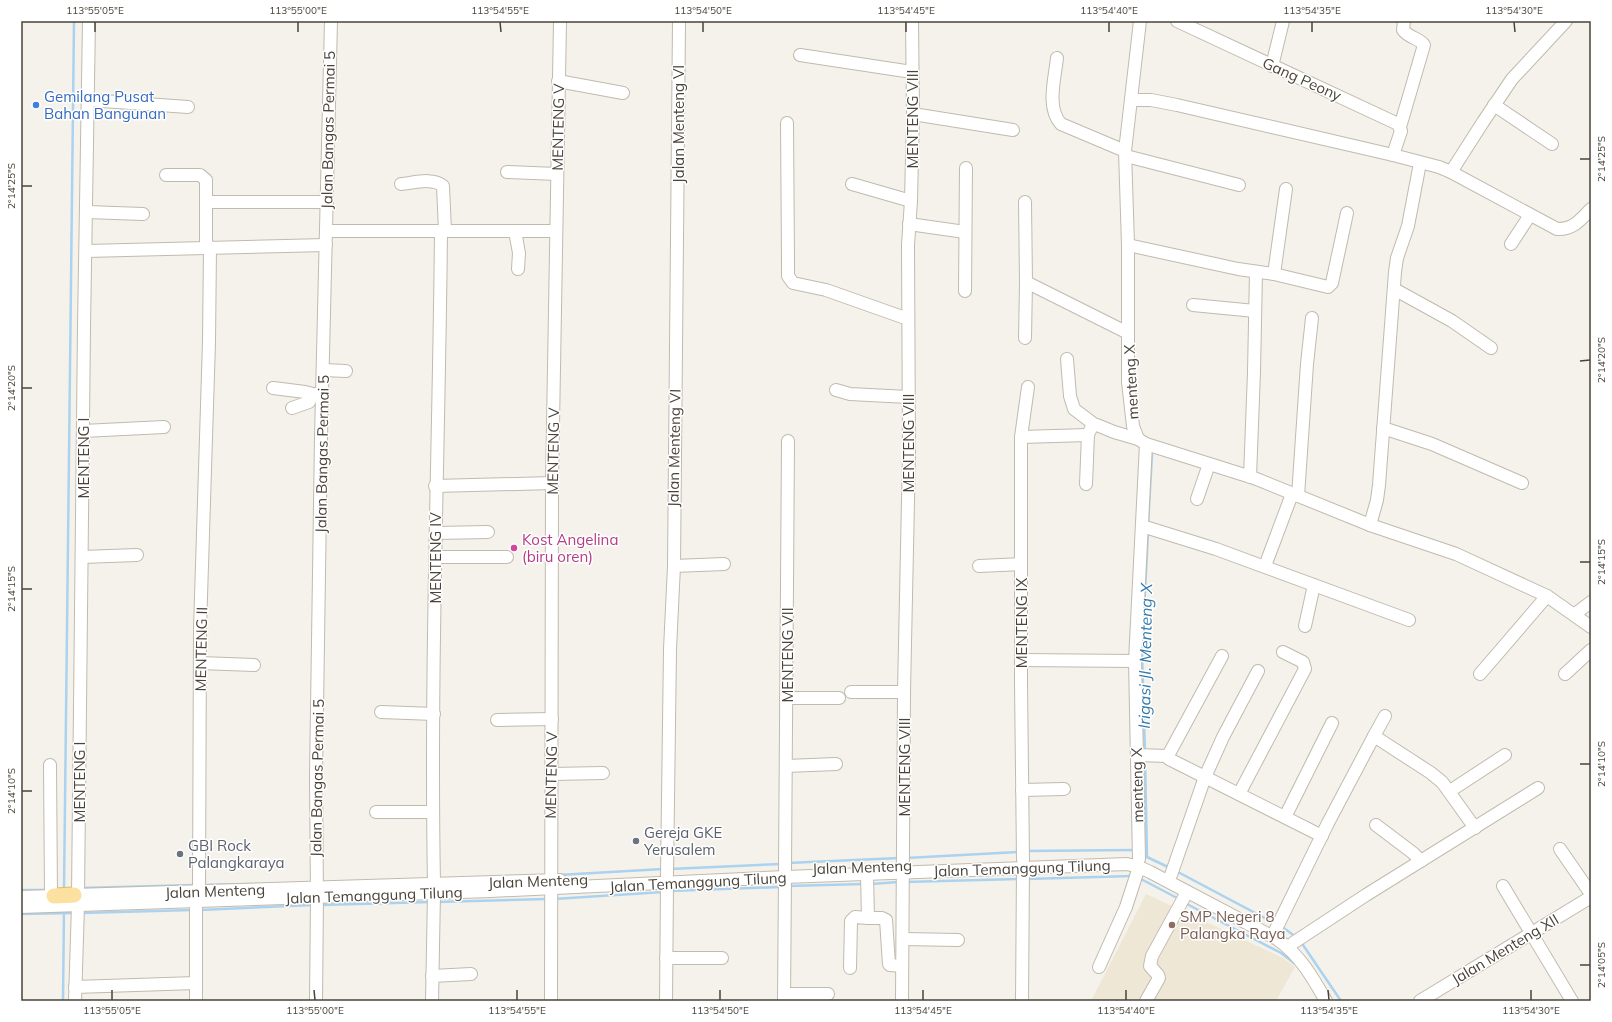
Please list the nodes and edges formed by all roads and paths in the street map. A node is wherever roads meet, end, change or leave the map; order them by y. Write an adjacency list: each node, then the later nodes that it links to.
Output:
1 (89, 21): 17 (street, MENTENG I)
2 (331, 21): 40 (street, Jalan Bangas Permai 5)
3 (560, 21): 15 (street, MENTENG V)
4 (679, 21): 106 (street, Jalan Menteng VI)
5 (912, 21): 14 (street, MENTENG VIII)
6 (1140, 21): 18 (street, menteng X)
7 (1177, 21): 13 (street, Gang Peony)
8 (1283, 21): 13 (street)
9 (1404, 21): 23 (street)
10 (1566, 21): 19 (street)
11 (800, 55): 14 (street)
12 (1057, 58): 26 (street)
13 (1272, 66): 23 (street, Gang Peony)
14 (912, 72): 21 (street, MENTENG VIII)
15 (558, 80): 16 (street); 32 (street, MENTENG V)
16 (623, 93)
17 (88, 100): 20 (street); 43 (street, MENTENG I)
18 (1131, 100): 26 (street, menteng X); 27 (street)
19 (1494, 105): 25 (street); 31 (street)
20 (188, 108)
21 (913, 114): 24 (street); 38 (street, MENTENG VIII)
22 (786, 123): 67 (street)
23 (1400, 127): 27 (street)
24 (1013, 130)
25 (1552, 144)
26 (1125, 153): 36 (street); 55 (street, menteng X)
27 (1393, 155): 29 (street)
28 (966, 168): 52 (street)
29 (1419, 169): 31 (street); 62 (street)
30 (507, 172): 32 (street)
31 (1451, 172): 46 (street)
32 (557, 174): 51 (street, MENTENG V)
33 (166, 175): 39 (street, MENTENG II)
34 (400, 184): 49 (street, MENTENG IV)
35 (852, 184): 38 (street)
36 (1238, 185)
37 (1286, 189): 60 (street)
38 (911, 201): 47 (street, MENTENG VIII)
39 (207, 202): 40 (street); 56 (street, MENTENG II)
40 (327, 202): 48 (street, Jalan Bangas Permai 5)
41 (1025, 202): 61 (street)
42 (1591, 209): 46 (street)
43 (86, 212): 45 (street); 57 (street, MENTENG I)
44 (1347, 213): 60 (street)
45 (143, 214)
46 (1530, 215): 53 (street)
47 (910, 224): 52 (street); 67 (street, MENTENG VIII)
48 (326, 231): 49 (street); 54 (street, Jalan Bangas Permai 5)
49 (443, 231): 50 (street); 93 (street, MENTENG IV)
50 (515, 231): 51 (street); 58 (street)
51 (556, 231): 90 (street, MENTENG V)
52 (965, 232): 63 (street)
53 (1511, 244)
54 (326, 245): 56 (street); 72 (street, Jalan Bangas Permai 5)
55 (1128, 245): 59 (street); 68 (street, menteng X)
56 (208, 247): 57 (street); 121 (street, MENTENG II)
57 (86, 251): 83 (street, MENTENG I)
58 (518, 270)
59 (1256, 272): 60 (street); 65 (street)
60 (1274, 274)
61 (1026, 282): 68 (street); 69 (street)
62 (1394, 289): 70 (street); 82 (street)
63 (965, 291)
64 (1193, 305): 65 (street)
65 (1255, 311): 89 (street)
66 (1312, 318): 94 (street)
67 (908, 319): 78 (street, MENTENG VIII)
68 (1128, 333): 87 (street, menteng X)
69 (1025, 338)
70 (1491, 348)
71 (1067, 359): 80 (street)
72 (323, 370): 73 (street); 77 (street, Jalan Bangas Permai 5)
73 (346, 371)
74 (1028, 387): 85 (street, MENTENG IX)
75 (273, 388): 77 (street)
76 (836, 390): 78 (street)
77 (318, 394): 79 (street); 169 (street, Jalan Bangas Permai 5)
78 (908, 397): 127 (street, MENTENG VIII)
79 (292, 408)
80 (1095, 425): 84 (street); 87 (street)
81 (164, 427): 83 (street)
82 (1384, 428): 91 (street); 97 (street)
83 (83, 431): 101 (street, MENTENG I)
84 (1088, 435): 85 (street); 92 (street)
85 (1021, 437): 105 (street, MENTENG IX)
86 (788, 440): 128 (street, MENTENG VII)
87 (1142, 442): 88 (street); 96 (street, menteng X)
88 (1209, 464): 89 (street); 95 (street)
89 (1250, 477): 94 (street)
90 (552, 483): 93 (street); 133 (street, MENTENG V)
91 (1522, 483)
92 (1086, 484)
93 (436, 486): 99 (street, MENTENG IV)
94 (1295, 495): 97 (street); 108 (street)
95 (1197, 499)
96 (1142, 526): 108 (street); 120 (street, menteng X)
97 (1370, 526): 110 (street)
98 (488, 532): 99 (street)
99 (436, 533): 103 (street, MENTENG IV)
100 (137, 554): 101 (street)
101 (82, 557): 175 (street, MENTENG I)
102 (507, 557): 103 (street)
103 (435, 558): 131 (street, MENTENG IV)
104 (724, 564): 106 (street)
105 (1021, 564): 107 (street); 119 (street, MENTENG IX)
106 (674, 566): 165 (street, Jalan Menteng VI)
107 (979, 566)
108 (1265, 566): 109 (street)
109 (1314, 585): 113 (street); 114 (street)
110 (1548, 596): 112 (street); 124 (street)
111 (1591, 602): 112 (street)
112 (1575, 614): 115 (street)
113 (1409, 620)
114 (1306, 626)
115 (1591, 627)
116 (1591, 650): 125 (street)
117 (1283, 652): 150 (street)
118 (1222, 656): 139 (street)
119 (1021, 660): 120 (street); 148 (street, MENTENG IX)
120 (1135, 662): 137 (street, menteng X)
121 (200, 663): 122 (street); 171 (street, MENTENG II)
122 (254, 665)
123 (1258, 671): 145 (street)
124 (1480, 674)
125 (1565, 674)
126 (851, 692): 127 (street)
127 (904, 692): 161 (street, MENTENG VIII)
128 (786, 698): 129 (street); 142 (street, MENTENG VII)
129 (840, 698)
130 (381, 712): 131 (street)
131 (434, 714): 152 (street, MENTENG IV)
132 (1385, 716): 136 (street)
133 (552, 719): 134 (street); 144 (street, MENTENG V)
134 (497, 720)
135 (1332, 723): 153 (street)
136 (1374, 736): 149 (street); 156 (street)
137 (1137, 755): 139 (street); 159 (street, menteng X)
138 (1505, 755): 149 (street)
139 (1168, 756): 145 (street)
140 (836, 764): 142 (street)
141 (50, 765): 174 (street)
142 (786, 766): 162 (street, MENTENG VII)
143 (602, 773): 144 (street)
144 (552, 774): 166 (street, MENTENG V)
145 (1205, 777): 150 (street); 164 (street)
146 (1538, 788): 155 (street)
147 (1064, 789): 148 (street)
148 (1022, 790): 160 (street, MENTENG IX)
149 (1450, 791): 155 (street)
150 (1239, 794): 153 (street)
151 (376, 812): 152 (street)
152 (433, 812): 168 (street, MENTENG IV)
153 (1285, 817): 156 (street)
154 (1376, 825): 158 (street)
155 (1475, 828): 158 (street)
156 (1322, 836): 178 (street)
157 (1560, 849): 172 (street)
158 (1421, 861): 182 (street)
159 (1139, 863): 160 (street, Jalan Temanggung Tilung); 164 (street); 170 (street, Jalan Temanggung Tilung); 186 (street, menteng X)
160 (1023, 864): 161 (street, Jalan Temanggung Tilung); 201 (street, MENTENG IX)
161 (904, 869): 162 (street, Jalan Menteng); 163 (street, Jalan Temanggung Tilung); 180 (street, MENTENG VIII)
162 (785, 874): 163 (street, Jalan Temanggung Tilung); 165 (street, Jalan Temanggung Tilung); 193 (street, MENTENG VII)
163 (867, 875): 177 (street)
164 (1171, 875): 178 (street)
165 (667, 879): 166 (street, Jalan Temanggung Tilung); 183 (street, Jalan Menteng VI)
166 (551, 885): 168 (street, Jalan Temanggung Tilung); 198 (street, MENTENG V)
167 (1503, 886): 179 (street)
168 (434, 888): 169 (street, Jalan Temanggung Tilung); 189 (street, MENTENG IV)
169 (317, 892): 171 (street, Jalan Temanggung Tilung); 196 (street, Jalan Bangas Permai 5)
170 (1187, 892): 202 (street); 203 (street, Jalan Temanggung Tilung)
171 (198, 896): 175 (street, Jalan Temanggung Tilung); 190 (street, MENTENG II)
172 (1591, 896): 179 (street, Jalan Menteng XII)
173 (21, 898): 174 (street, Jalan Temanggung Tilung)
174 (53, 899): 175 (main road, Jalan Temanggung Tilung); 176 (street, Jalan Temanggung Tilung)
175 (76, 900): 191 (street, MENTENG I)
176 (21, 906)
177 (868, 918): 185 (street); 187 (street)
178 (1276, 931): 182 (street)
179 (1531, 933): 205 (street, Jalan Menteng XII); 206 (street)
180 (903, 939): 181 (street); 185 (street, MENTENG VIII)
181 (958, 940)
182 (1293, 943): 204 (street)
183 (666, 958): 184 (street); 199 (street, Jalan Menteng VI)
184 (722, 958)
185 (902, 966): 200 (street, MENTENG VIII)
186 (1099, 966)
187 (850, 968)
188 (471, 974): 189 (street)
189 (432, 976): 197 (street, MENTENG IV)
190 (196, 983): 191 (street); 195 (street, MENTENG II)
191 (75, 987): 194 (street, MENTENG I)
192 (828, 994): 193 (street)
193 (784, 998)
194 (74, 1001)
195 (196, 1001)
196 (316, 1001)
197 (432, 1001)
198 (551, 1001)
199 (666, 1001)
200 (902, 1001)
201 (1022, 1001)
202 (1146, 1001)
203 (1326, 1001)
204 (1335, 1001)
205 (1420, 1001)
206 (1572, 1001)

